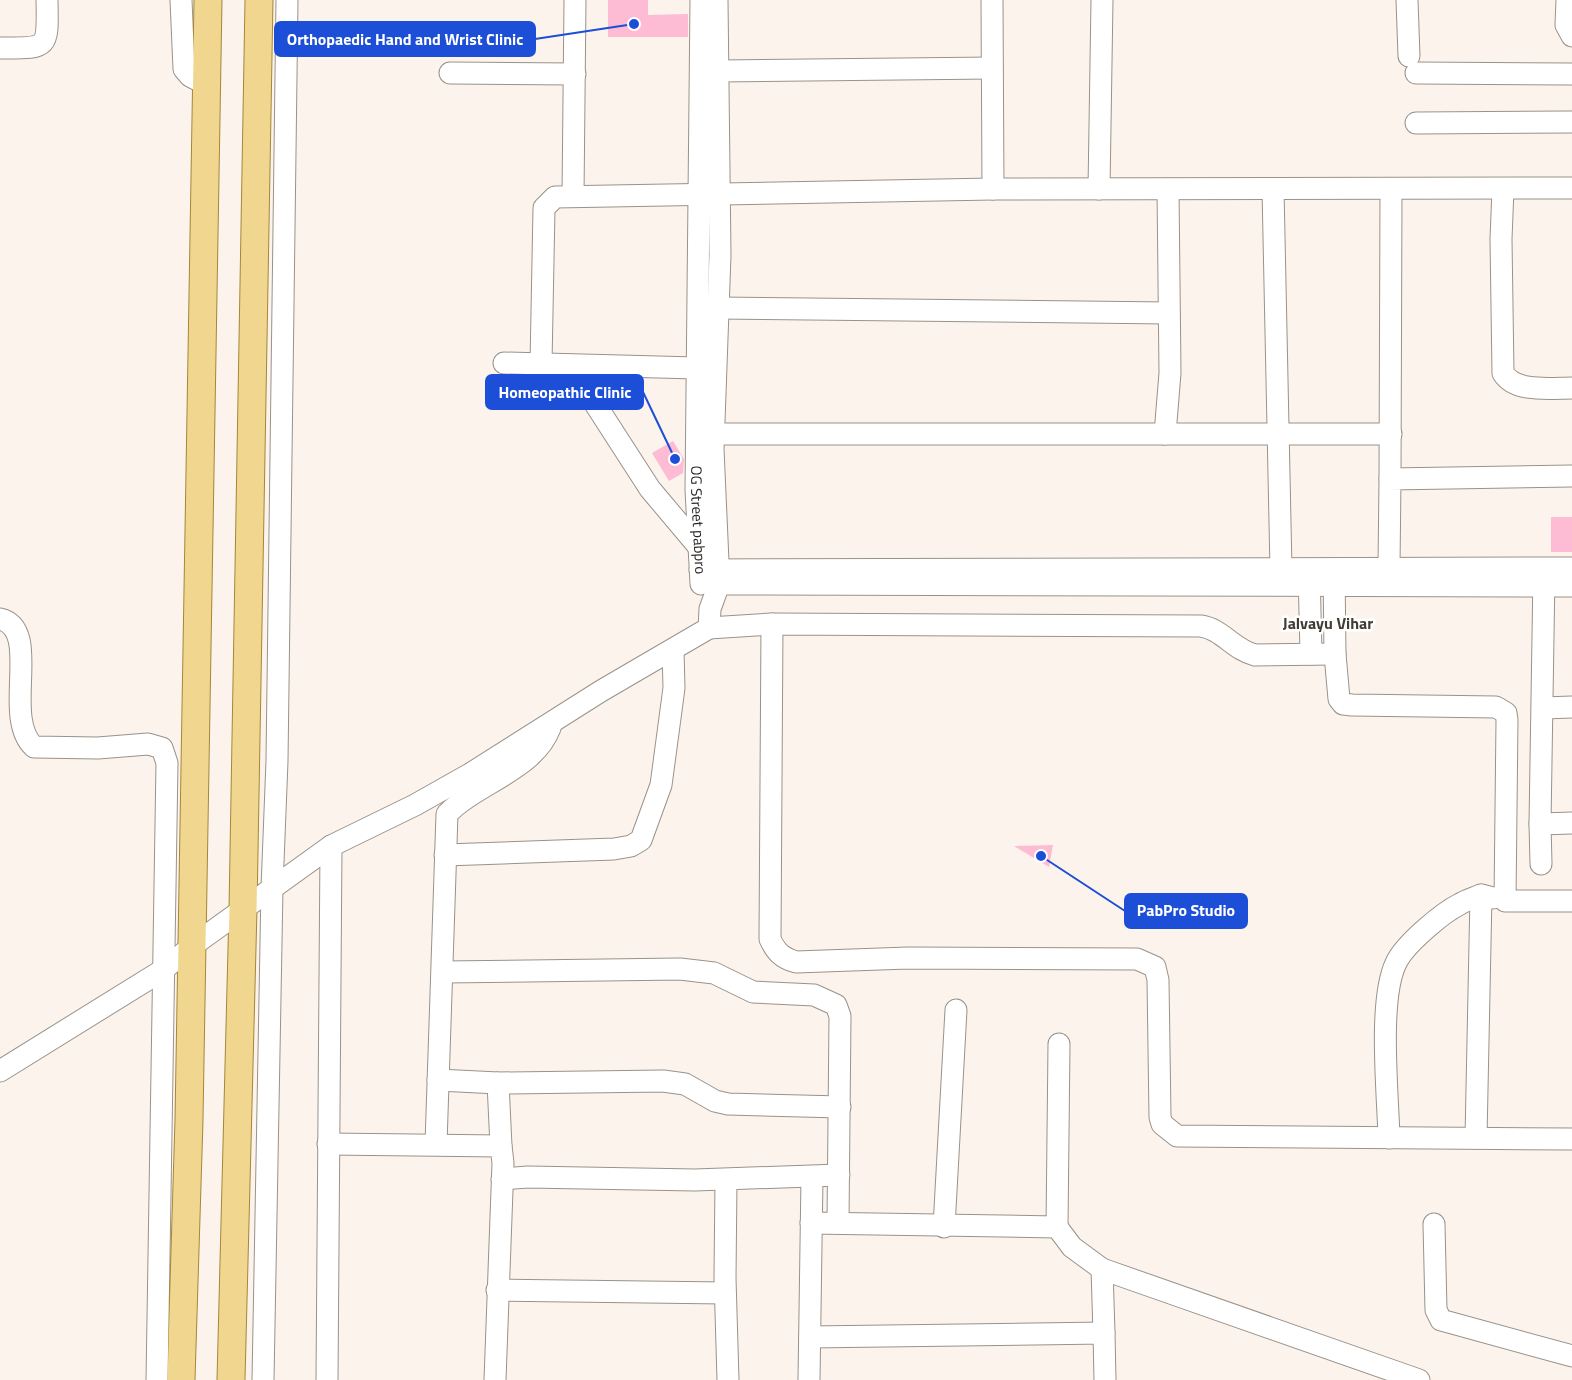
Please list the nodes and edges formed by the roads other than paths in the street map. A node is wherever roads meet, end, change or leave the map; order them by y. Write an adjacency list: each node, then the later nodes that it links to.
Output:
1 (47, 0): 14 (street)
2 (181, 0): 20 (street)
3 (208, 0): 20 (main road)
4 (259, 0): 72 (main road)
5 (288, 0): 68 (street)
6 (575, 0): 18 (street)
7 (701, 0): 30 (street, OG Street pabpro)
8 (717, 0): 16 (street, OG Street pabpro)
9 (992, 0): 15 (street)
10 (1102, 0): 24 (street)
11 (1407, 0): 19 (street)
12 (1567, 0): 13 (street)
13 (1572, 36)
14 (0, 48)
15 (992, 68): 16 (street); 23 (street)
16 (718, 71): 30 (street, OG Street pabpro)
17 (450, 73): 18 (street)
18 (575, 74): 31 (street)
19 (1572, 74)
20 (207, 85): 73 (main road)
21 (1572, 122): 22 (street)
22 (1416, 123)
23 (993, 189): 24 (street); 30 (street)
24 (1100, 189): 25 (street)
25 (1168, 189): 26 (street); 33 (street)
26 (1273, 189): 27 (street); 41 (street)
27 (1391, 189): 28 (street); 42 (street)
28 (1503, 189): 29 (street); 38 (street)
29 (1572, 189)
30 (709, 195): 31 (street); 32 (street, OG Street pabpro); 37 (street, OG Street pabpro)
31 (573, 196): 35 (street)
32 (718, 308): 33 (street); 39 (street, OG Street pabpro)
33 (1169, 313): 40 (street)
34 (504, 363): 35 (street)
35 (541, 364): 36 (street)
36 (570, 364): 37 (street); 45 (street)
37 (696, 368): 45 (street, OG Street pabpro)
38 (1572, 388)
39 (713, 434): 40 (street); 49 (street, OG Street pabpro)
40 (1165, 434): 41 (street)
41 (1278, 434): 42 (street); 48 (street)
42 (1390, 434): 44 (street)
43 (1572, 476): 44 (street)
44 (1390, 478): 46 (street)
45 (698, 546): 49 (street, OG Street pabpro)
46 (1389, 567): 51 (street); 52 (street)
47 (1572, 568): 52 (street)
48 (1281, 570): 49 (street); 50 (street)
49 (710, 577): 50 (street); 55 (street, OG Street pabpro)
50 (1309, 577): 51 (street); 58 (street)
51 (1334, 577): 52 (street); 59 (street)
52 (1544, 577): 53 (street); 61 (street)
53 (1572, 586)
54 (0, 619): 74 (street)
55 (709, 619): 56 (street); 57 (street)
56 (772, 624): 58 (street); 82 (street)
57 (673, 651): 62 (street); 66 (street)
58 (1311, 654): 59 (street)
59 (1335, 654): 70 (street)
60 (1572, 707): 61 (street)
61 (1543, 708): 63 (street)
62 (551, 724): 65 (street); 66 (street)
63 (1540, 824): 64 (street); 67 (street)
64 (1572, 824)
65 (331, 846): 68 (street); 85 (street)
66 (445, 855): 75 (street)
67 (1541, 864)
68 (272, 888): 72 (street); 106 (street)
69 (1481, 896): 70 (street); 82 (street); 83 (street)
70 (1505, 901): 71 (street)
71 (1572, 901)
72 (243, 909): 73 (street); 105 (main road)
73 (192, 946): 74 (street); 104 (main road)
74 (163, 970): 78 (street); 103 (street)
75 (443, 972): 79 (street); 81 (street)
76 (956, 1010): 95 (street)
77 (1059, 1044): 96 (street)
78 (0, 1071)
79 (438, 1080): 80 (street); 86 (street)
80 (498, 1083): 81 (street); 87 (street)
81 (840, 1107): 88 (street)
82 (1389, 1138): 83 (street)
83 (1476, 1138): 84 (street)
84 (1572, 1139)
85 (328, 1144): 86 (street); 107 (street)
86 (436, 1144): 87 (street)
87 (501, 1146): 90 (street)
88 (839, 1175): 89 (street); 92 (street)
89 (812, 1177): 91 (street); 93 (street)
90 (502, 1179): 91 (street); 98 (street)
91 (726, 1180): 99 (street)
92 (838, 1222): 93 (street); 95 (street)
93 (811, 1223): 101 (street)
94 (1434, 1224): 102 (street)
95 (944, 1227): 96 (street)
96 (1058, 1227): 97 (street)
97 (1102, 1269): 100 (street); 112 (street)
98 (497, 1290): 99 (street); 108 (street)
99 (725, 1293): 109 (street)
100 (1104, 1333): 101 (street); 111 (street)
101 (810, 1337): 110 (street)
102 (1572, 1356)
103 (157, 1380)
104 (181, 1380)
105 (231, 1380)
106 (262, 1380)
107 (327, 1380)
108 (495, 1380)
109 (728, 1380)
110 (809, 1380)
111 (1105, 1380)
112 (1419, 1380)

